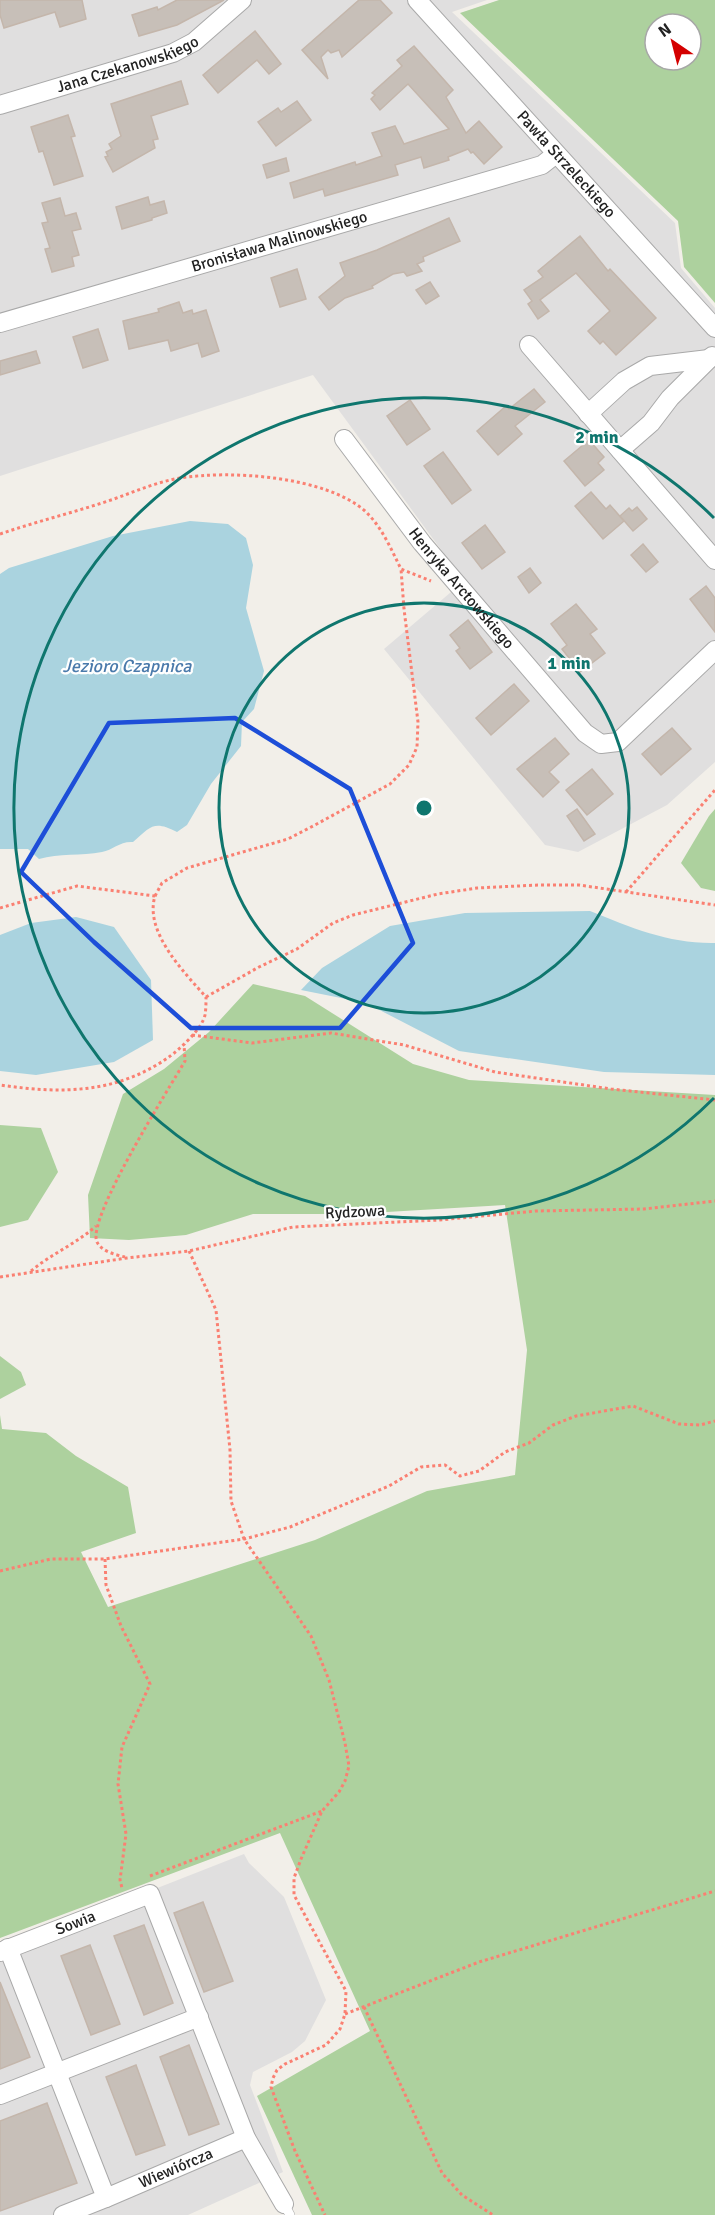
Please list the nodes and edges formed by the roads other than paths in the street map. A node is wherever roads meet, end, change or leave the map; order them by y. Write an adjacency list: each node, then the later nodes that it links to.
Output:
1 (242, 0): 3 (street, Jana Czekanowskiego)
2 (417, 0): 4 (street, Pawła Strzeleckiego)
3 (0, 105)
4 (555, 154): 5 (street, Bronisława Malinowskiego); 6 (street, Pawła Strzeleckiego)
5 (0, 324)
6 (715, 328)
7 (530, 345): 9 (street)
8 (712, 356): 9 (street); 11 (street)
9 (588, 414): 11 (street)
10 (344, 439): 13 (street, Henryka Arctowskiego)
11 (620, 450): 12 (street)
12 (715, 560)
13 (715, 650)
14 (4, 1950): 15 (street, Sowia); 16 (street)
15 (199, 2017): 16 (street); 18 (street)
16 (57, 2073): 17 (street); 19 (street)
17 (0, 2095)
18 (246, 2138): 19 (street, Wiewiórcza); 20 (street)
19 (106, 2198): 21 (street, Wiewiórcza)
20 (287, 2210)
21 (63, 2215)

